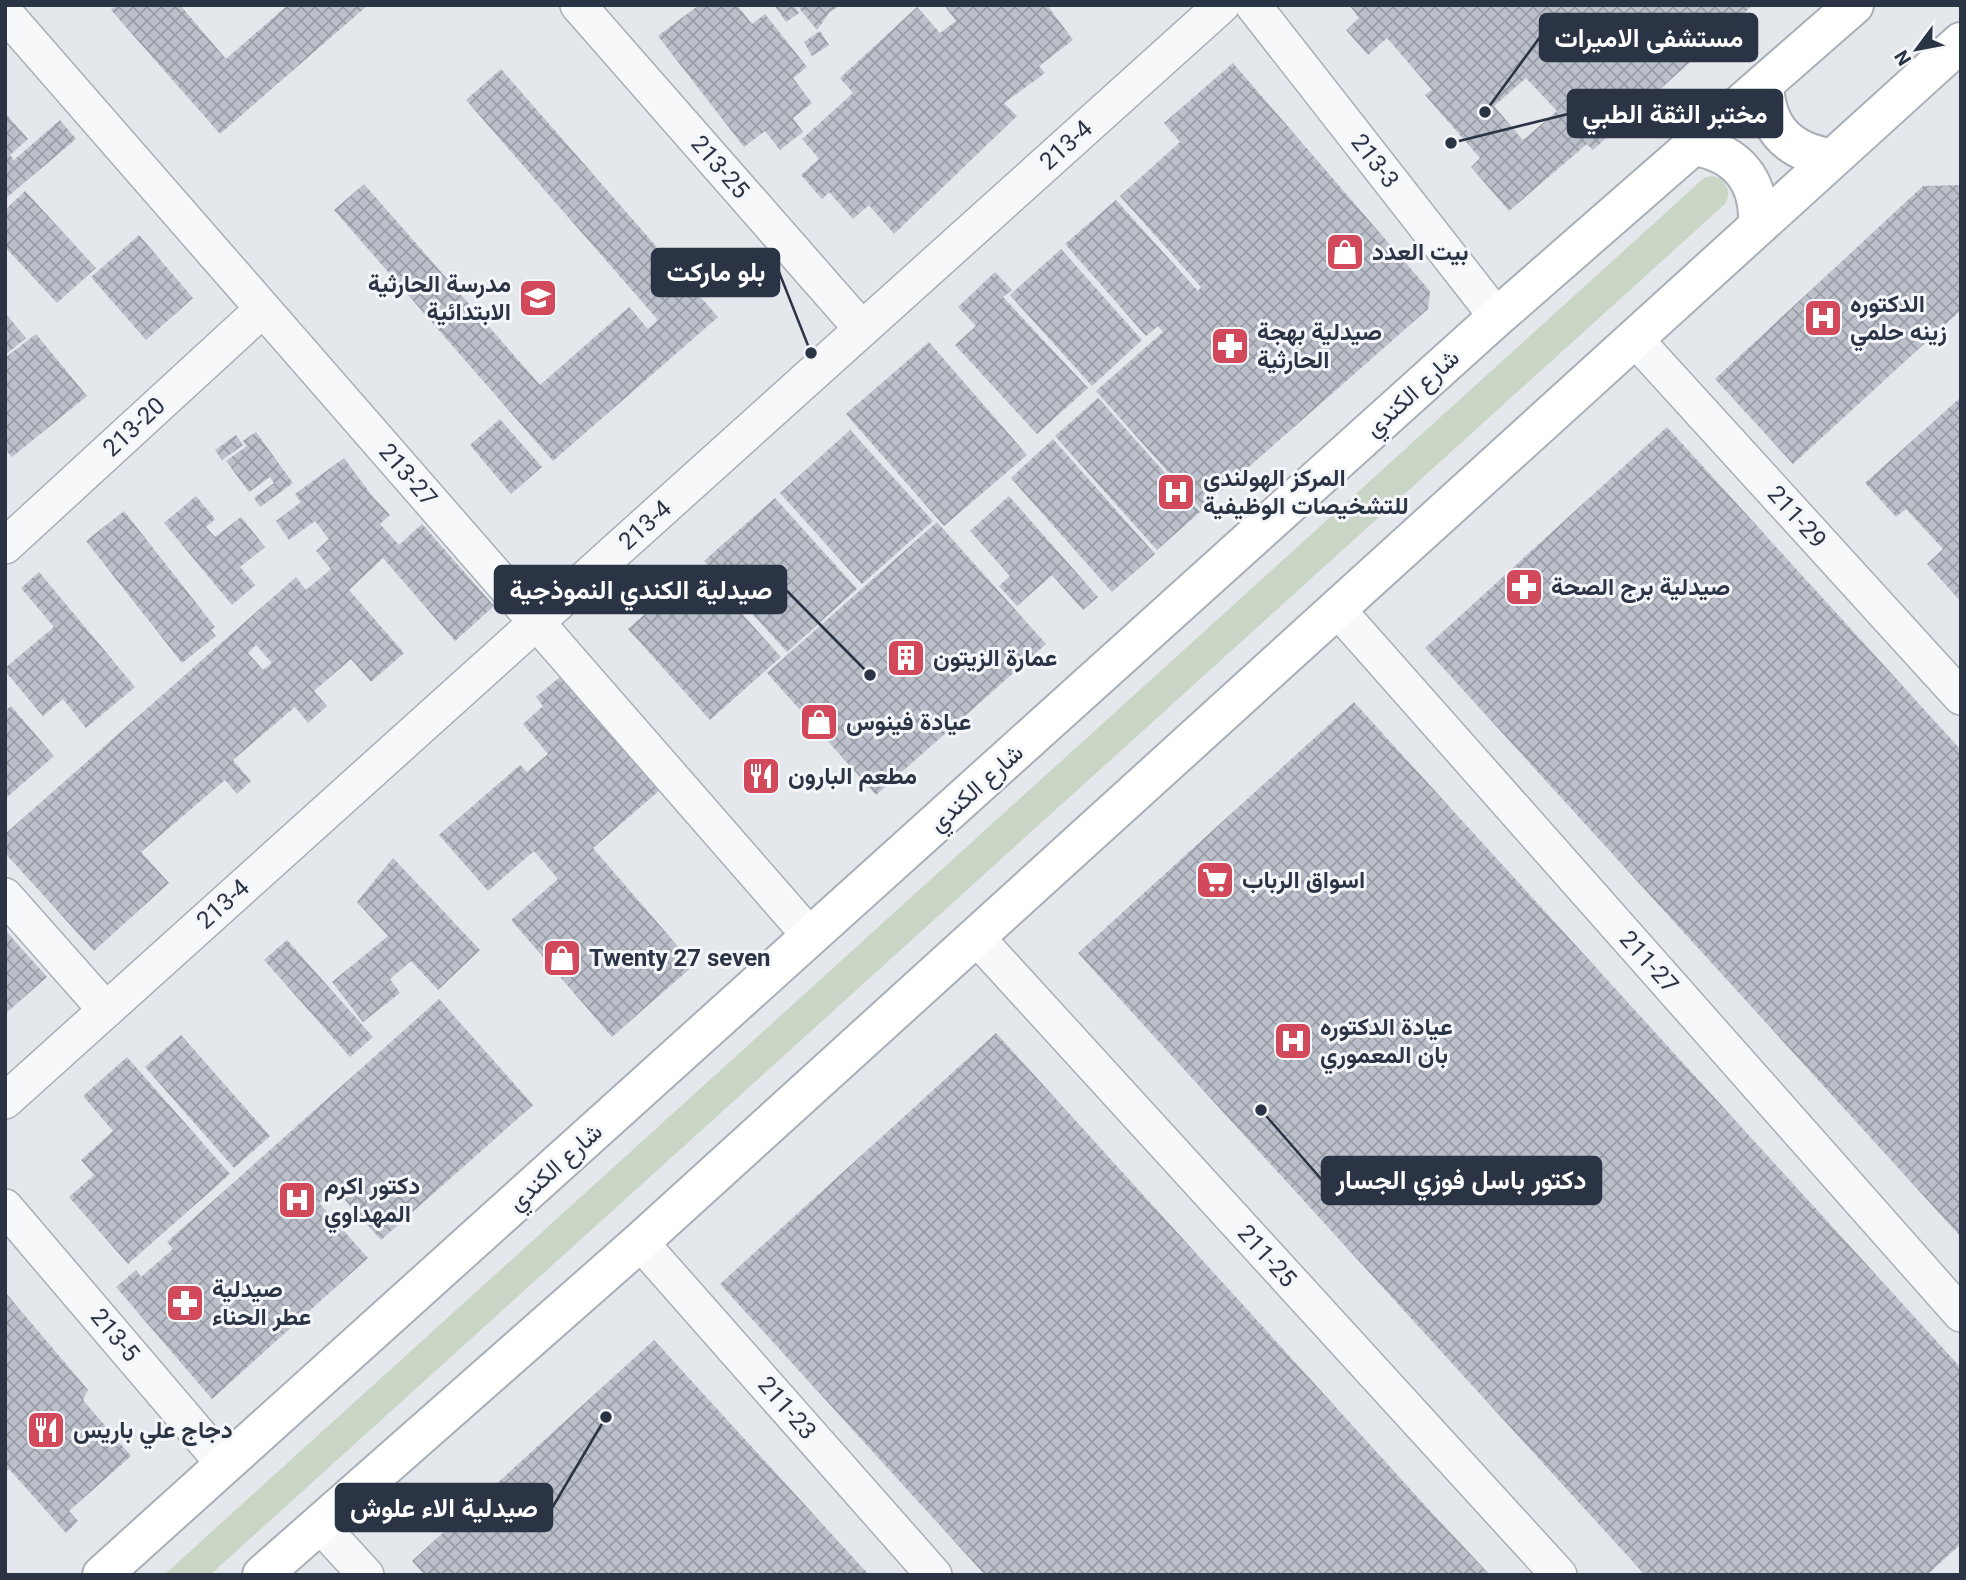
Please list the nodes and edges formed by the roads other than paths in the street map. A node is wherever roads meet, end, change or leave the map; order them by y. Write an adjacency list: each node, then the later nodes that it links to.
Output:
1 (1222, 5): 13 (street, 213-4)
2 (1254, 5): 12 (street, 213-3)
3 (1854, 5): 7 (street, شارع الكندي)
4 (597, 12): 13 (street, 213-25)
5 (5, 13): 11 (street, 213-27)
6 (1955, 59): 9 (street)
7 (1764, 84): 8 (street, شارع الكندي); 9 (street)
8 (1694, 146): 10 (street); 12 (street, شارع الكندي)
9 (1830, 158): 10 (street)
10 (1758, 225): 14 (street)
11 (263, 309): 15 (street, 213-20); 17 (street, 213-27)
12 (1497, 317): 20 (street, شارع الكندي)
13 (862, 329): 17 (street, 213-4)
14 (1634, 338): 16 (street); 18 (street, 211-29)
15 (5, 546)
16 (1336, 609): 21 (street); 26 (street, 211-27)
17 (536, 622): 20 (street, 213-27); 22 (street, 213-4)
18 (1961, 696)
19 (5, 896): 22 (street)
20 (811, 937): 27 (street, شارع الكندي)
21 (976, 937): 25 (street); 33 (street, 211-25)
22 (106, 1010): 23 (street, 213-4)
23 (5, 1101)
24 (5, 1207): 27 (street, 213-5)
25 (640, 1242): 28 (street); 32 (street, 211-23)
26 (1961, 1314)
27 (224, 1464): 29 (street, شارع الكندي)
28 (320, 1525): 30 (street); 31 (street)
29 (102, 1575)
30 (262, 1575)
31 (366, 1575)
32 (934, 1575)
33 (1559, 1575)

